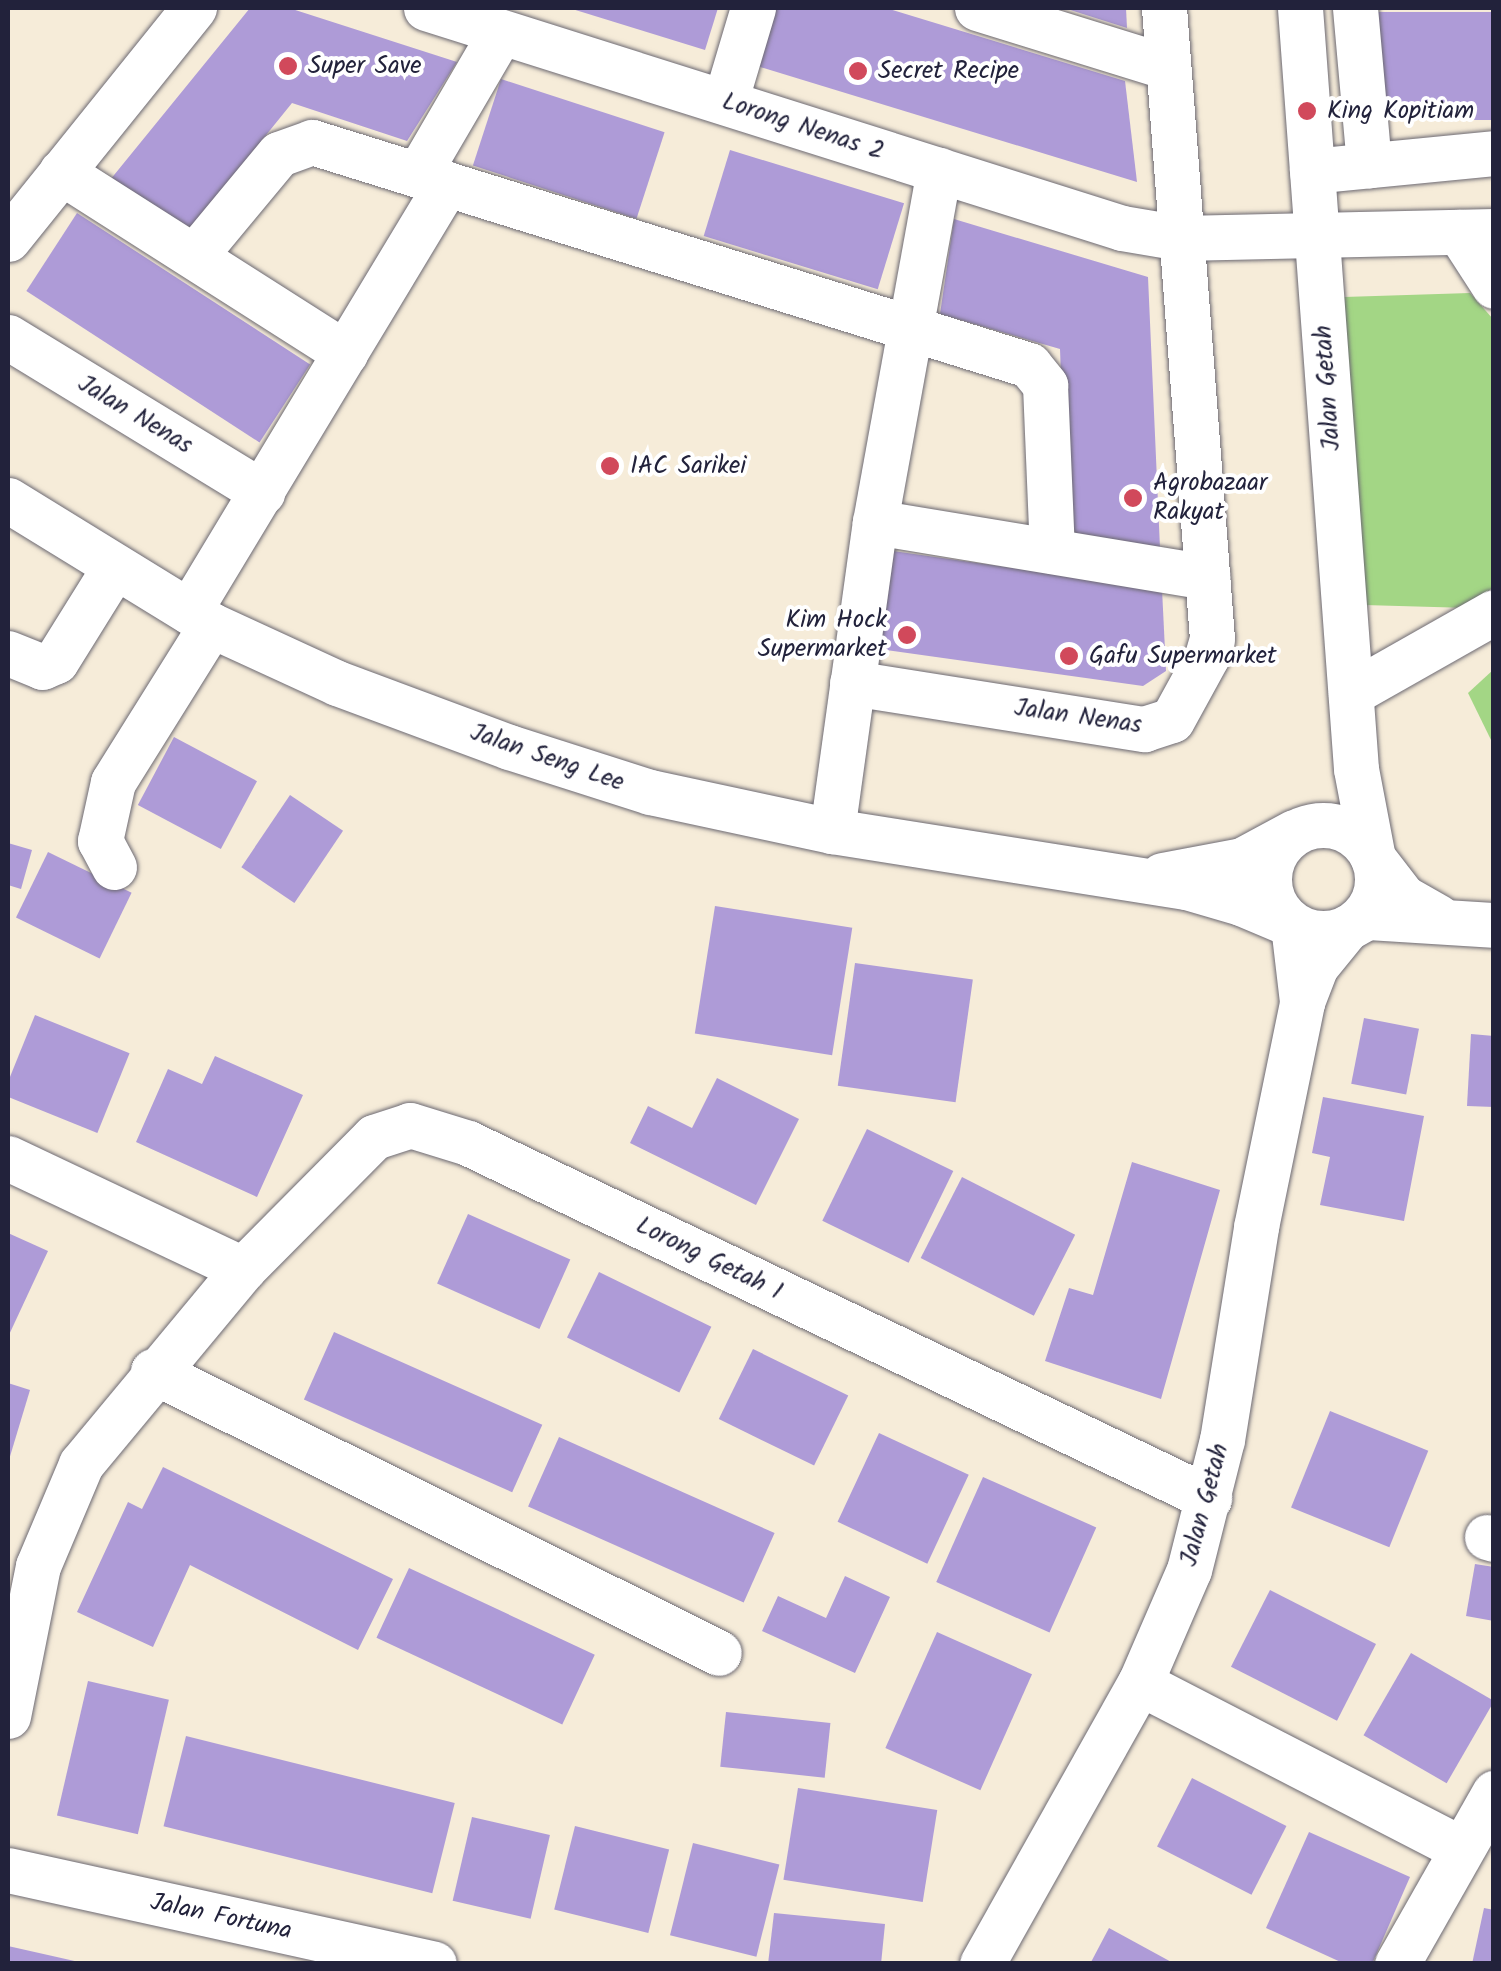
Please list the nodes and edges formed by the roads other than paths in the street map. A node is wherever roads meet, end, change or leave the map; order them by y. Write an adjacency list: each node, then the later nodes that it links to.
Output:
1 (194, 8): 15 (street)
2 (426, 8): 8 (street, Lorong Nenas 2)
3 (753, 8): 10 (street)
4 (977, 8): 9 (street)
5 (1164, 8): 9 (street, Jalan Nenas)
6 (1300, 8): 14 (street, Jalan Getah)
7 (1355, 8): 12 (street)
8 (501, 32): 10 (street, Lorong Nenas 2); 16 (street)
9 (1168, 66): 18 (street, Jalan Nenas)
10 (725, 102): 13 (street, Lorong Nenas 2)
11 (1494, 153): 12 (street)
12 (1369, 165): 14 (street)
13 (939, 170): 18 (street, Lorong Nenas 2); 23 (street)
14 (1312, 170): 20 (street, Jalan Getah)
15 (62, 172): 19 (street); 21 (street)
16 (433, 179): 21 (street); 23 (street); 25 (street)
17 (1476, 232): 20 (street); 22 (street)
18 (1181, 238): 20 (street); 31 (street, Jalan Nenas)
19 (8, 239)
20 (1317, 239): 36 (street, Jalan Getah)
21 (195, 256): 25 (street)
22 (1494, 286)
23 (910, 329): 28 (street); 29 (street)
24 (8, 337): 26 (street, Jalan Nenas)
25 (345, 353): 26 (street)
26 (262, 492): 33 (street)
27 (8, 500): 30 (street, Jalan Seng Lee)
28 (875, 522): 29 (street); 35 (street)
29 (1052, 551): 31 (street)
30 (114, 568): 33 (street, Jalan Seng Lee); 34 (street)
31 (1207, 577): 35 (street, Jalan Nenas)
32 (1494, 612): 36 (street)
33 (200, 618): 38 (street, Jalan Seng Lee); 41 (street)
34 (8, 652)
35 (852, 683): 38 (street)
36 (1351, 693): 37 (street, Jalan Getah)
37 (1356, 769): 39 (street, Jalan Getah); 40 (street, Jalan Getah)
38 (832, 830): 42 (street, Jalan Seng Lee)
39 (1295, 832): 40 (street); 42 (street, Jalan Seng Lee); 44 (street)
40 (1373, 858): 43 (street); 46 (street)
41 (114, 867)
42 (1135, 877): 44 (street, Jalan Seng Lee)
43 (1440, 918): 45 (street); 46 (street)
44 (1293, 925): 46 (street); 47 (street, Jalan Getah)
45 (1494, 925)
46 (1346, 928): 47 (street, Jalan Getah)
47 (1302, 1002): 51 (street, Jalan Getah)
48 (8, 1158): 49 (street)
49 (243, 1269): 50 (street, Lorong Getah 1); 51 (street, Lorong Getah 1)
50 (153, 1371): 52 (street); 54 (street, Lorong Getah 1)
51 (1208, 1498): 53 (street, Jalan Getah)
52 (720, 1653)
53 (1140, 1683): 56 (street); 59 (street, Jalan Getah)
54 (8, 1716)
55 (1494, 1793): 56 (street)
56 (1458, 1846): 60 (street)
57 (8, 1870): 58 (street, Jalan Fortuna)
58 (434, 1964)
59 (982, 1964)
60 (1397, 1964)

